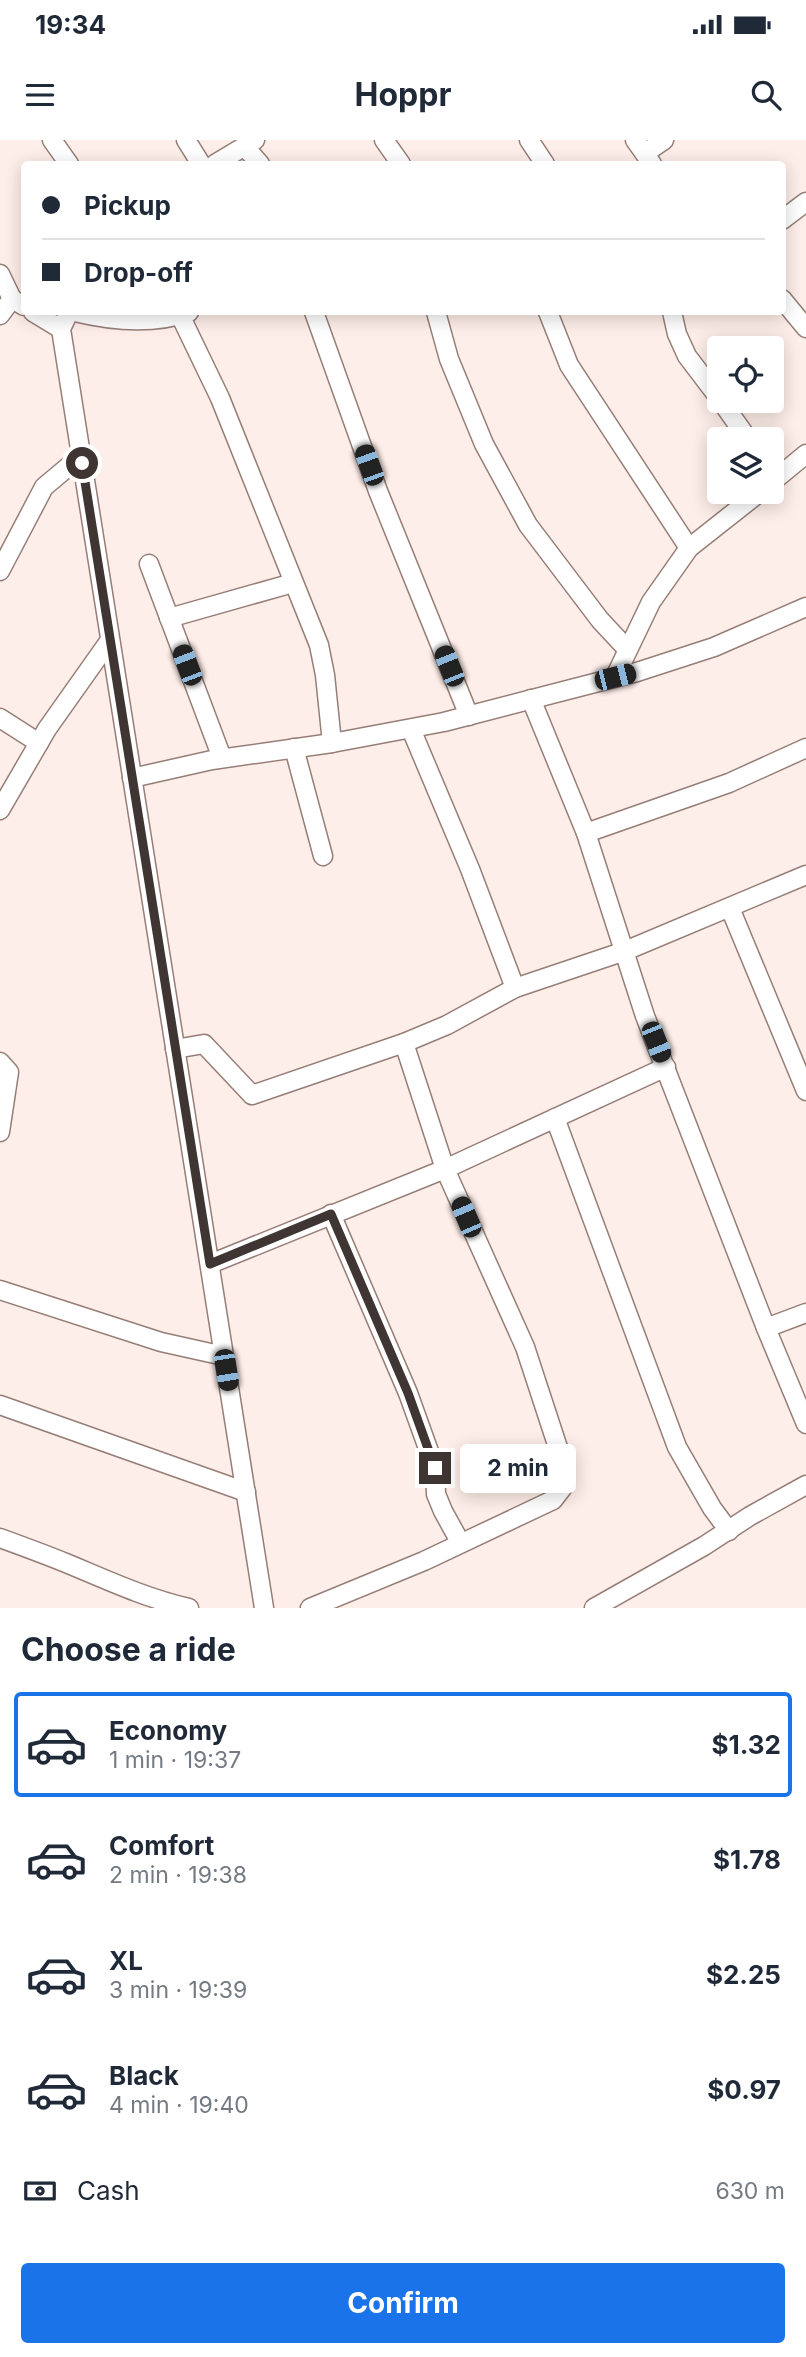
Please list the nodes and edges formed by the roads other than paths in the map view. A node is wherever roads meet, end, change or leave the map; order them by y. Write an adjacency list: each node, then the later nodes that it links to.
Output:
1 (52, 140): 8 (street)
2 (186, 140): 9 (street)
3 (384, 140): 12 (street)
4 (529, 140): 13 (street)
5 (664, 140): 7 (street)
6 (250, 143): 10 (street); 11 (street)
7 (644, 153)
8 (66, 161)
9 (199, 161)
10 (220, 161)
11 (259, 161)
12 (399, 161)
13 (543, 161)
14 (806, 202): 15 (street)
15 (786, 217)
16 (0, 274): 17 (street)
17 (18, 302): 19 (street)
18 (786, 304): 29 (street)
19 (0, 314)
20 (38, 315): 30 (street)
21 (68, 315): 30 (street)
22 (91, 315): 23 (street)
23 (173, 315)
24 (186, 315): 39 (street)
25 (315, 315): 46 (street)
26 (437, 315): 43 (street)
27 (549, 315): 36 (street)
28 (672, 315): 31 (street)
29 (806, 328)
30 (61, 329): 33 (street)
31 (707, 382)
32 (806, 454): 34 (street)
33 (81, 456): 38 (street); 42 (street)
34 (784, 470)
35 (746, 504): 36 (street)
36 (689, 548): 43 (street)
37 (149, 564): 41 (street)
38 (0, 571)
39 (293, 583): 41 (street); 50 (street)
40 (806, 607): 44 (street)
41 (169, 618): 53 (street)
42 (110, 640): 49 (street); 54 (street)
43 (627, 649): 44 (street)
44 (615, 677): 45 (street)
45 (531, 699): 46 (street); 56 (street)
46 (469, 716): 48 (street)
47 (0, 718): 49 (street)
48 (411, 729): 50 (street); 61 (street)
49 (38, 743): 55 (street)
50 (332, 743): 51 (street)
51 (294, 748): 53 (street); 57 (street)
52 (806, 748): 56 (street)
53 (222, 758): 54 (street)
54 (132, 778): 63 (street)
55 (0, 810)
56 (586, 833): 60 (street)
57 (323, 856)
58 (806, 875): 59 (street)
59 (730, 908): 60 (street); 66 (street)
60 (625, 951): 61 (street); 65 (street)
61 (515, 988): 62 (street)
62 (404, 1043): 63 (street); 69 (street)
63 (175, 1049): 71 (street)
64 (0, 1062): 68 (street)
65 (666, 1067): 67 (street); 74 (street)
66 (806, 1091)
67 (555, 1118): 69 (street); 80 (street)
68 (0, 1132)
69 (445, 1169): 70 (street); 82 (street)
70 (331, 1214): 71 (street); 82 (street)
71 (210, 1264): 75 (street)
72 (0, 1290): 75 (street)
73 (806, 1313): 74 (street)
74 (766, 1328): 77 (street)
75 (224, 1356): 79 (street)
76 (0, 1405): 79 (street)
77 (806, 1424)
78 (806, 1485): 80 (street)
79 (246, 1492): 84 (street)
80 (729, 1531): 86 (street)
81 (0, 1538): 83 (street)
82 (460, 1542): 85 (street)
83 (189, 1608)
84 (264, 1608)
85 (310, 1608)
86 (594, 1608)

